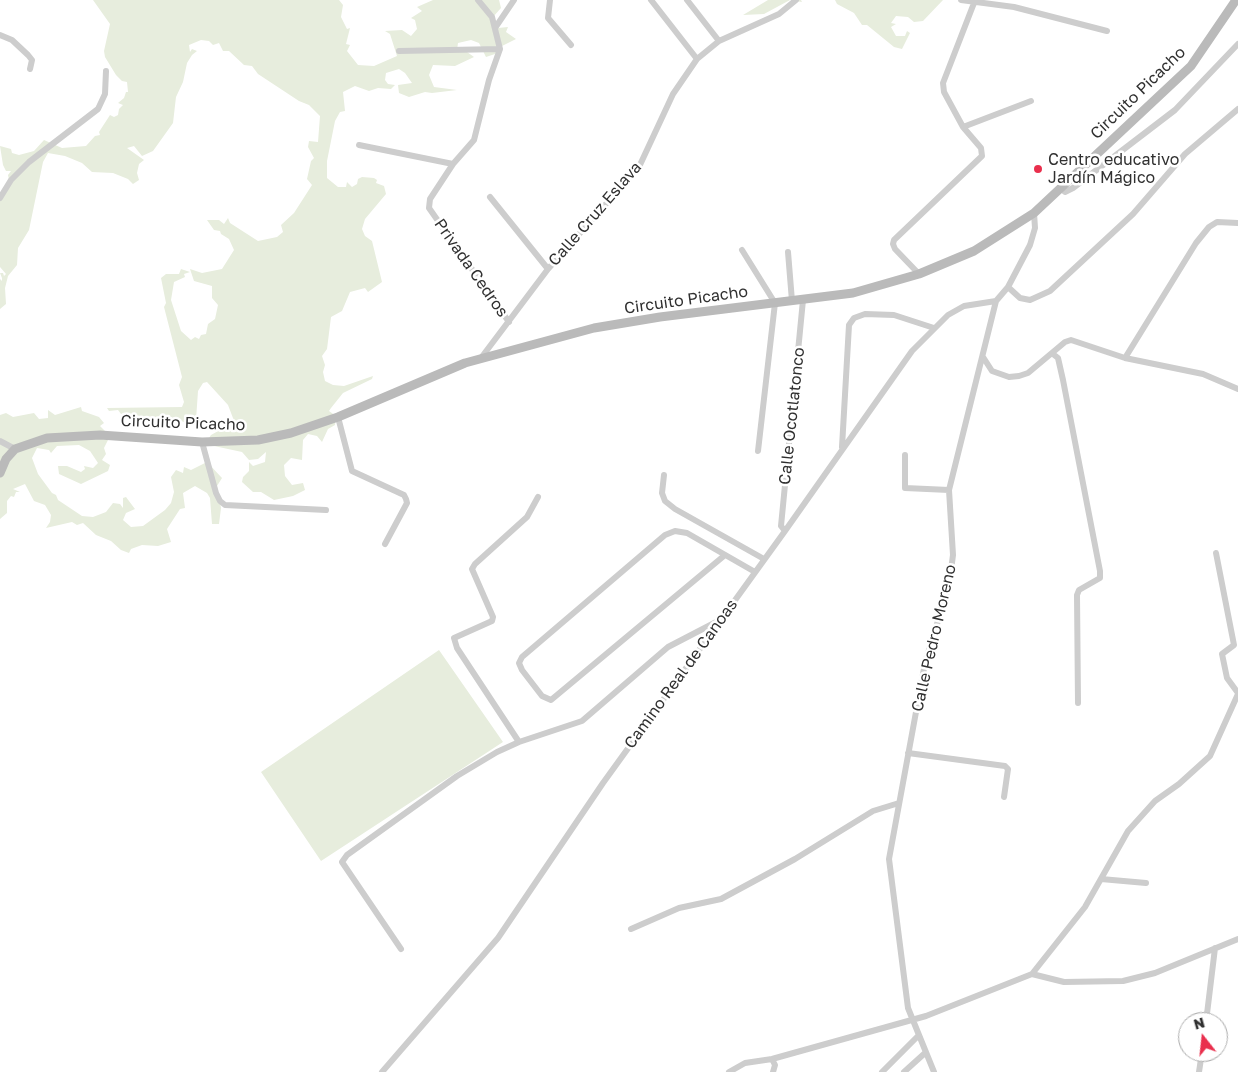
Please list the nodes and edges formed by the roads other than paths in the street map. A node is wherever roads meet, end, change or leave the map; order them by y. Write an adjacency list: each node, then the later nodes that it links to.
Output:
1 (478, 0): 10 (street)
2 (514, 0): 10 (street)
3 (550, 0): 15 (street)
4 (651, 0): 18 (street)
5 (687, 0): 13 (street)
6 (796, 0): 13 (street, Calle Cruz Eslava)
7 (961, 0): 9 (street)
8 (1236, 0): 26 (main road, Circuito Picacho)
9 (974, 2): 11 (street); 23 (street)
10 (495, 28): 16 (street)
11 (1107, 31)
12 (0, 34): 19 (street)
13 (719, 41): 18 (street, Calle Cruz Eslava)
14 (1238, 44): 26 (street)
15 (570, 45)
16 (500, 49): 17 (street); 25 (street, Privada Cedros)
17 (399, 51)
18 (696, 59): 33 (street, Calle Cruz Eslava)
19 (30, 69)
20 (106, 71): 28 (street)
21 (1031, 101): 23 (street)
22 (1238, 108): 35 (street)
23 (963, 127): 34 (street)
24 (359, 145): 25 (street)
25 (453, 164): 40 (street, Privada Cedros)
26 (1060, 188): 29 (main road, Circuito Picacho)
27 (490, 197): 33 (street)
28 (0, 198)
29 (1034, 212): 34 (main road, Circuito Picacho); 35 (street, Calle Pedro Moreno)
30 (1238, 223): 45 (street)
31 (742, 250): 39 (street)
32 (788, 252): 37 (street)
33 (548, 269): 40 (street, Calle Cruz Eslava)
34 (919, 274): 36 (main road, Circuito Picacho)
35 (1008, 287): 38 (street, Calle Pedro Moreno)
36 (803, 300): 37 (main road, Circuito Picacho); 59 (street, Calle Ocotlatonco)
37 (792, 301): 39 (main road, Circuito Picacho)
38 (996, 301): 41 (street, Camino Real de Canoas); 43 (street, Calle Pedro Moreno)
39 (775, 302): 44 (main road, Circuito Picacho); 52 (street)
40 (509, 322): 44 (street, Calle Cruz Eslava)
41 (934, 328): 50 (street, Camino Real de Canoas); 50 (street)
42 (1053, 354): 43 (street); 45 (street); 67 (street)
43 (982, 357): 56 (street, Calle Pedro Moreno)
44 (481, 358): 47 (main road, Circuito Picacho)
45 (1125, 358): 46 (street)
46 (1238, 389)
47 (338, 417): 49 (main road, Circuito Picacho); 60 (street)
48 (0, 440): 51 (street)
49 (202, 442): 51 (main road, Circuito Picacho); 58 (street)
50 (842, 448): 59 (street, Camino Real de Canoas)
51 (14, 449): 54 (main road)
52 (758, 451)
53 (905, 455): 56 (street)
54 (0, 473)
55 (664, 475): 63 (street)
56 (949, 490): 69 (street, Calle Pedro Moreno)
57 (538, 497): 68 (street)
58 (326, 510)
59 (785, 532): 63 (street, Camino Real de Canoas)
60 (385, 544)
61 (1216, 553): 66 (street)
62 (725, 555): 62 (street); 64 (street)
63 (764, 560): 64 (street, Camino Real de Canoas)
64 (755, 572): 65 (street, Camino Real de Canoas)
65 (723, 618): 68 (street); 84 (street, Camino Real de Canoas)
66 (1237, 696): 72 (street)
67 (1078, 703)
68 (519, 742): 77 (street)
69 (908, 753): 70 (street); 71 (street, Calle Pedro Moreno)
70 (1004, 797)
71 (898, 803): 74 (street); 80 (street, Calle Pedro Moreno)
72 (1101, 879): 73 (street); 78 (street)
73 (1146, 883)
74 (630, 929)
75 (1238, 939): 76 (street)
76 (1216, 948): 78 (street); 79 (street)
77 (401, 949)
78 (1032, 974): 80 (street)
79 (1207, 1012)
80 (912, 1020): 81 (street, Calle Pedro Moreno); 83 (street)
81 (919, 1035): 82 (street, Calle Pedro Moreno); 87 (street)
82 (925, 1053): 88 (street); 89 (street, Calle Pedro Moreno)
83 (772, 1059): 85 (street); 86 (street)
84 (382, 1072)
85 (730, 1072)
86 (773, 1072)
87 (882, 1072)
88 (904, 1072)
89 (934, 1072)

